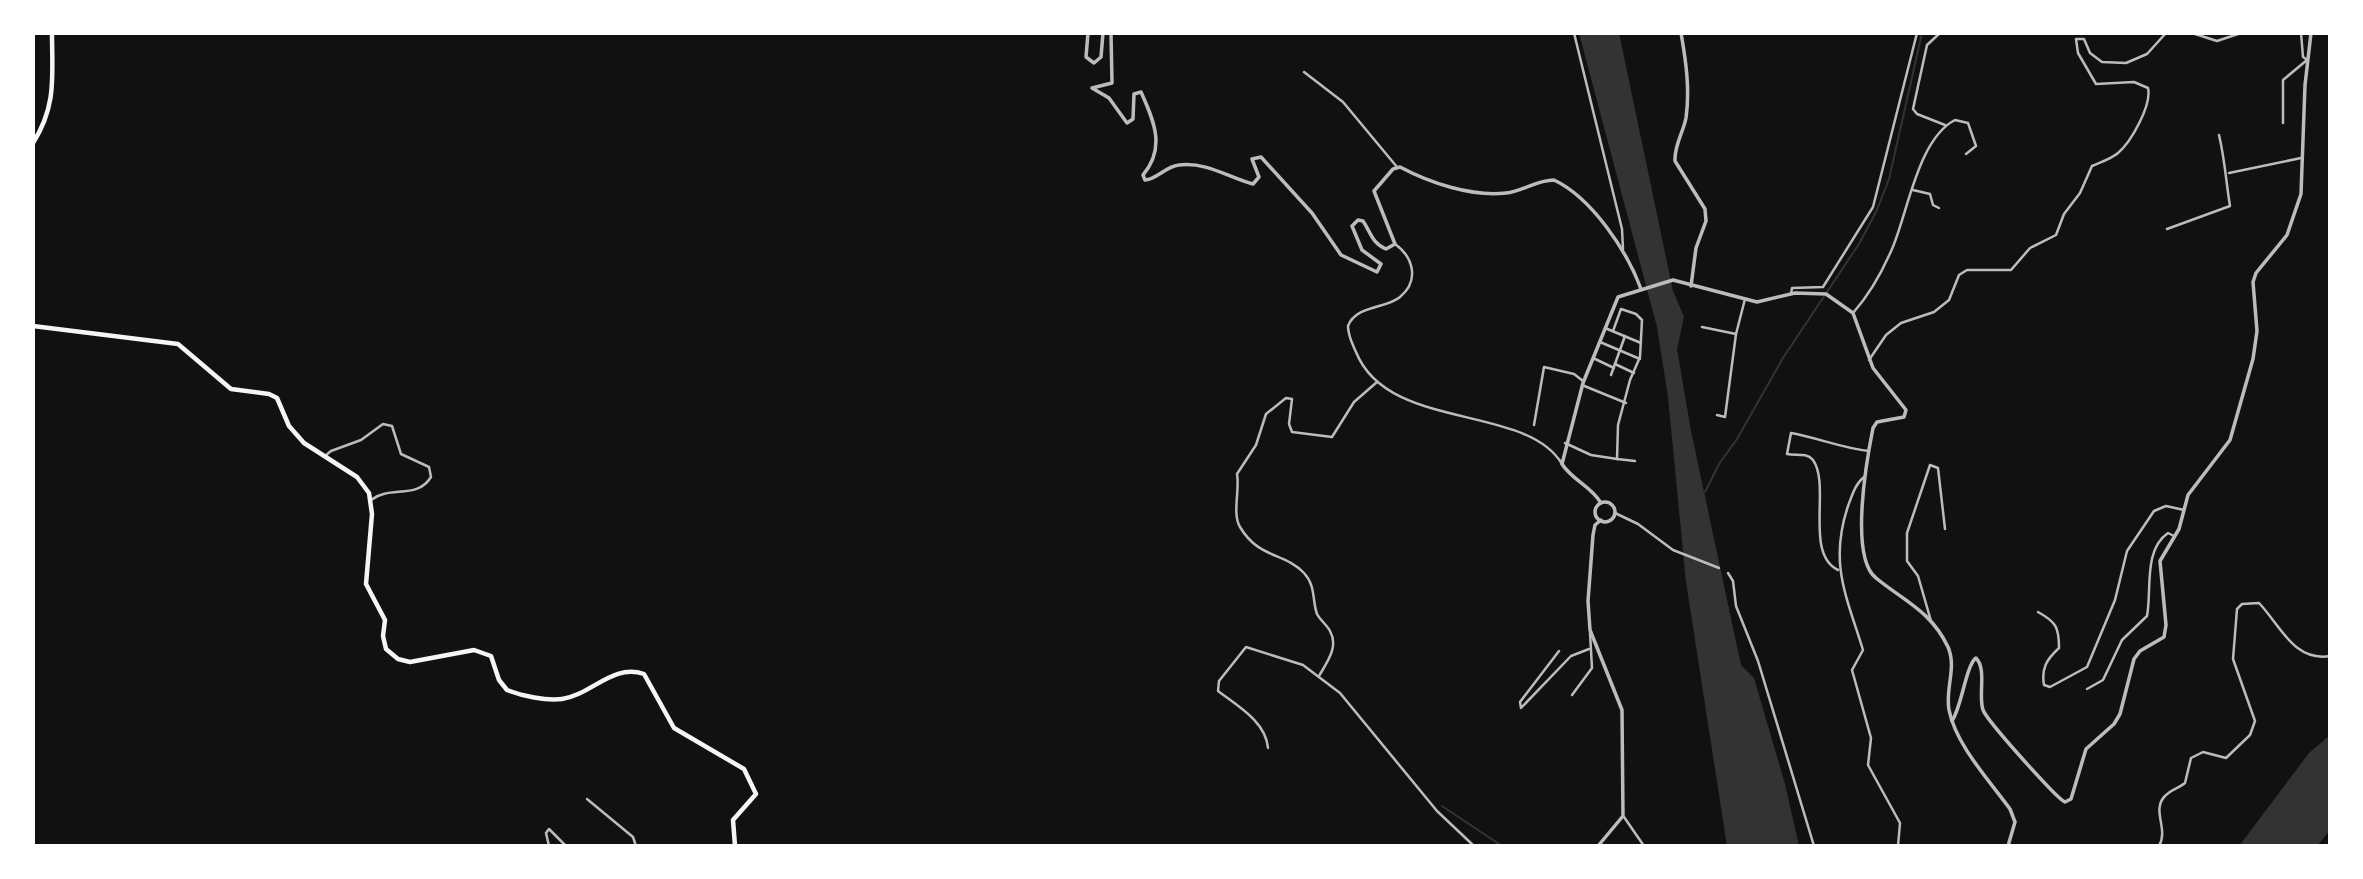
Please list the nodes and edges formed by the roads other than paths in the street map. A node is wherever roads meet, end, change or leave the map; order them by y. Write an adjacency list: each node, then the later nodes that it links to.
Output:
1 (52, 33): 19 (main road)
2 (1088, 33): 3 (street)
3 (1103, 33)
4 (1111, 33): 27 (street)
5 (1574, 33): 28 (street)
6 (1682, 33): 29 (street)
7 (1917, 33): 31 (street)
8 (1940, 33): 17 (street)
9 (2166, 33): 45 (street)
10 (2192, 33): 11 (street)
11 (2241, 33)
12 (2301, 33): 14 (street)
13 (2311, 33): 14 (street)
14 (2308, 60): 16 (street); 21 (street)
15 (1304, 72): 22 (street)
16 (2283, 123)
17 (1945, 125): 20 (street); 24 (street)
18 (2219, 135): 23 (street)
19 (33, 143)
20 (1966, 154)
21 (2301, 158): 23 (street); 63 (street)
22 (1397, 167): 27 (street); 28 (street)
23 (2228, 173): 26 (street)
24 (1913, 190): 25 (street); 33 (street)
25 (1939, 208)
26 (2167, 229)
27 (1395, 244): 49 (street)
28 (1623, 249): 30 (street)
29 (1691, 286): 30 (street); 32 (street)
30 (1642, 289): 36 (street)
31 (1793, 293): 32 (street); 33 (street)
32 (1745, 299): 38 (street)
33 (1853, 313): 45 (street)
34 (33, 326): 56 (main road)
35 (1702, 327): 38 (street)
36 (1605, 328): 37 (street); 40 (street)
37 (1613, 331): 39 (street); 41 (street)
38 (1736, 334): 52 (street)
39 (1625, 336): 41 (street); 42 (street)
40 (1600, 342): 42 (street); 43 (street)
41 (1641, 343): 44 (street)
42 (1619, 350): 44 (street); 46 (street)
43 (1593, 358): 46 (street); 50 (street)
44 (1640, 359): 47 (street)
45 (1870, 360): 55 (street)
46 (1614, 366): 47 (street); 48 (street)
47 (1635, 374): 51 (street)
48 (1611, 375)
49 (1377, 382): 59 (street); 77 (street)
50 (1583, 383): 51 (street); 53 (street); 54 (street)
51 (1626, 403): 57 (street)
52 (1717, 415)
53 (1534, 425)
54 (1565, 443): 57 (street); 59 (street)
55 (1869, 451): 60 (street); 69 (street)
56 (325, 456): 61 (main road); 61 (street)
57 (1617, 459): 58 (street)
58 (1635, 461)
59 (1562, 464): 62 (street)
60 (1864, 477): 69 (street); 72 (street)
61 (371, 500): 87 (main road)
62 (1601, 503): 64 (street); 65 (street)
63 (2184, 510): 67 (street); 71 (street)
64 (1615, 513): 65 (street); 68 (street)
65 (1601, 520): 73 (street)
66 (1945, 529): 72 (street)
67 (2174, 536): 78 (street); 80 (street)
68 (1719, 568)
69 (1839, 570): 92 (street)
70 (1728, 573): 91 (street)
71 (2038, 612)
72 (1931, 621): 80 (street)
73 (1590, 630): 74 (street); 83 (street)
74 (1589, 649): 75 (street); 79 (street)
75 (1559, 651)
76 (2330, 656): 94 (street)
77 (1319, 676): 81 (street); 88 (street)
78 (2087, 689)
79 (1572, 695)
80 (1952, 721): 93 (street)
81 (1268, 748)
82 (587, 799): 86 (street)
83 (1623, 816): 89 (street); 90 (street)
84 (549, 846): 85 (street)
85 (566, 846)
86 (636, 846)
87 (735, 846)
88 (1474, 846)
89 (1598, 846)
90 (1644, 846)
91 (1814, 846)
92 (1898, 846)
93 (2008, 846)
94 (2159, 846)

